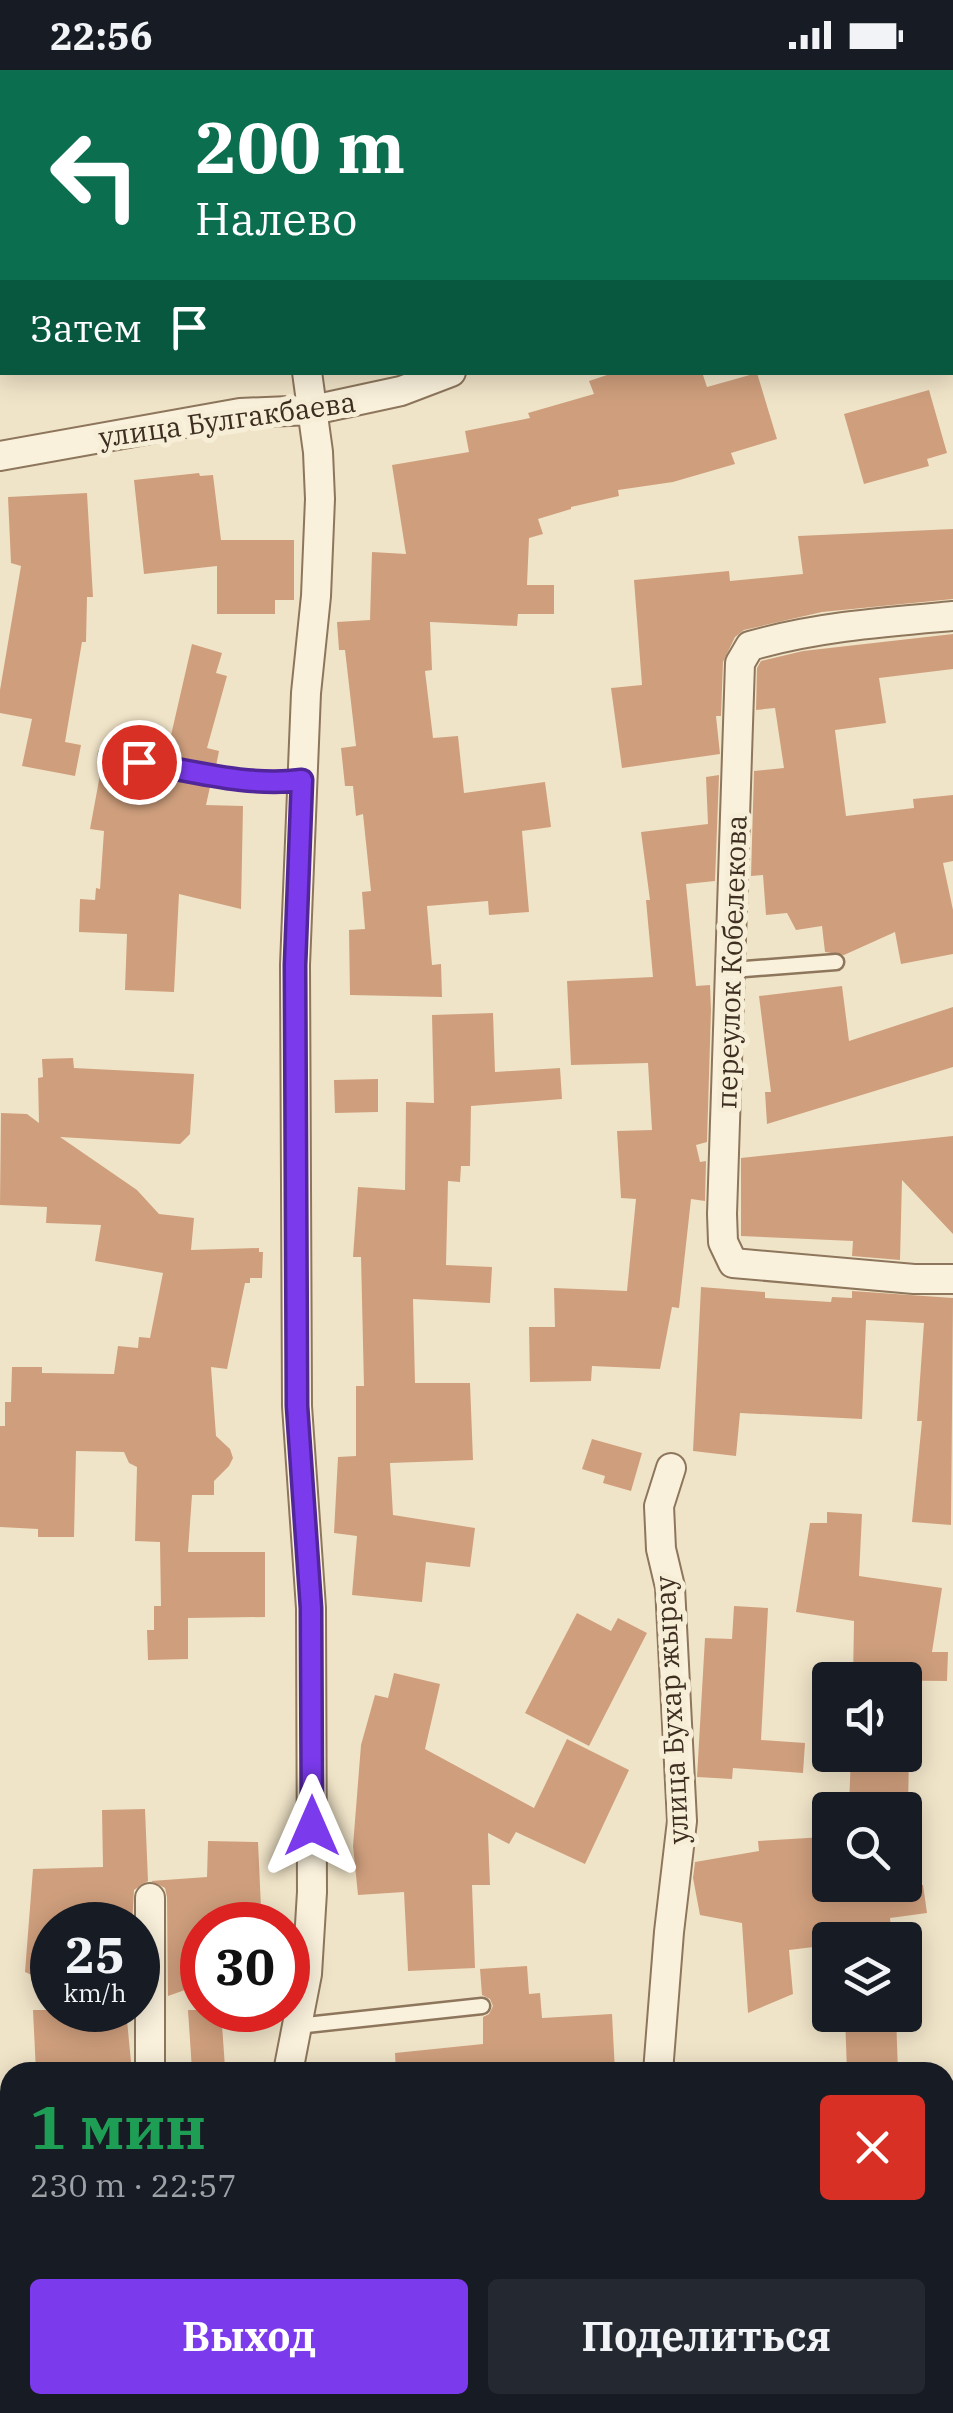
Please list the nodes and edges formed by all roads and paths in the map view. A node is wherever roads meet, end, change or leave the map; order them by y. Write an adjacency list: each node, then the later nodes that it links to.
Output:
1 (307, 375): 3 (street)
2 (443, 375): 3 (street, улица Булгакбаева)
3 (313, 410): 4 (street, улица Булгакбаева); 7 (street)
4 (0, 456)
5 (953, 616): 9 (street, переулок Кобелекова)
6 (107, 756): 7 (lane)
7 (302, 780): 13 (street)
8 (836, 962): 9 (lane)
9 (732, 970): 10 (street, переулок Кобелекова)
10 (953, 1279)
11 (671, 1468): 19 (street, улица Бухар жырау)
12 (150, 1898): 17 (street)
13 (310, 1925)
14 (482, 2006): 15 (lane)
15 (310, 2025)
16 (296, 2032): 18 (street)
17 (150, 2062)
18 (290, 2062)
19 (659, 2062)

